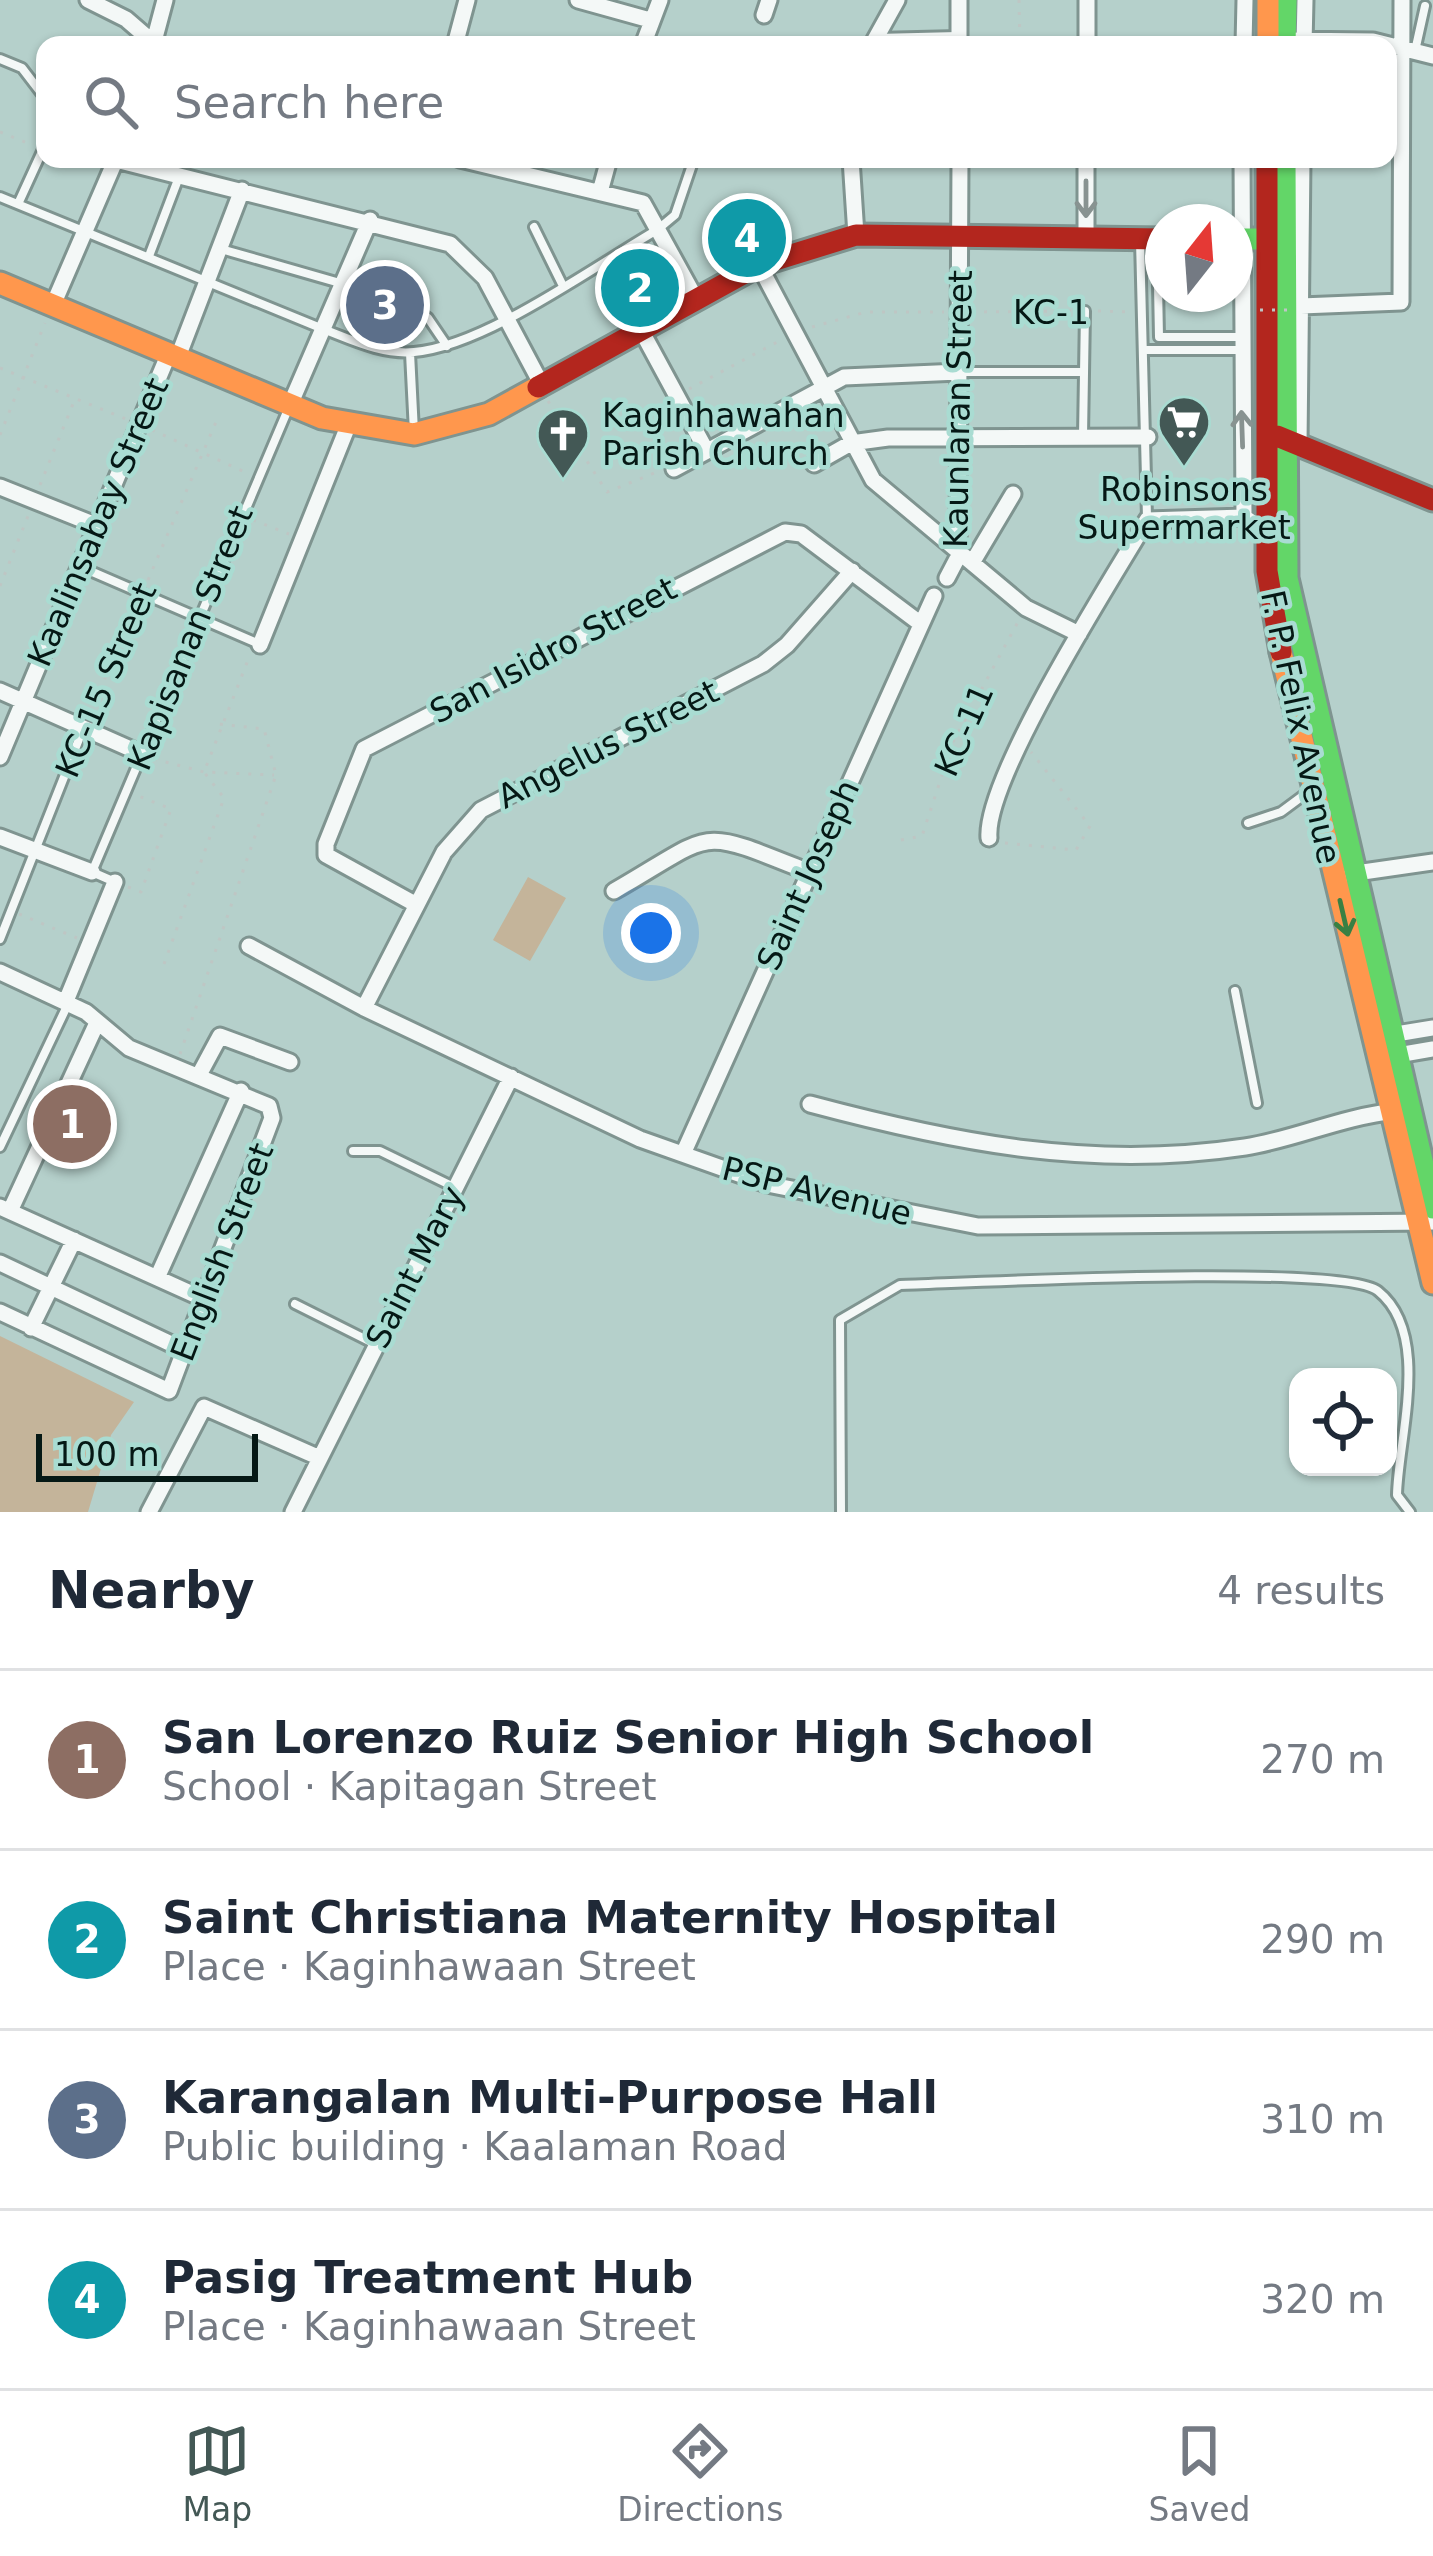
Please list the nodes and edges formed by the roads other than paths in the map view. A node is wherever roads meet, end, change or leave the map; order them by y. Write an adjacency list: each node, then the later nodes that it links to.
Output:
1 (88, 0): 16 (street)
2 (165, 0): 17 (street)
3 (467, 0): 18 (street)
4 (578, 0): 15 (street)
5 (660, 0): 15 (street)
6 (897, 0): 20 (street)
7 (959, 0): 21 (street)
8 (1087, 0): 22 (street)
9 (1244, 0): 23 (street)
10 (1268, 0): 24 (main road)
11 (1286, 0): 25 (main road)
12 (1305, 0): 26 (street)
13 (1402, 0): 28 (street)
14 (1425, 6): 28 (lane)
15 (650, 20): 19 (street)
16 (142, 36)
17 (156, 36)
18 (457, 36)
19 (646, 36)
20 (877, 36)
21 (959, 36)
22 (1087, 36)
23 (1244, 36)
24 (1286, 36)
25 (1289, 36)
26 (1292, 36)
27 (1397, 47): 28 (street)
28 (1408, 50): 29 (street); 71 (street)
29 (1433, 56)
30 (0, 58): 31 (lane)
31 (36, 86)
32 (36, 165): 49 (lane)
33 (112, 168): 53 (street)
34 (151, 168): 45 (street)
35 (498, 168): 47 (street)
36 (607, 168): 47 (street)
37 (691, 168): 54 (lane)
38 (852, 168): 55 (street)
39 (960, 168): 56 (street, Kaunlaran Street)
40 (1086, 168): 57 (street, one-way to 57)
41 (1242, 168): 50 (street)
42 (1267, 168): 59 (main road, F. P. Felix Avenue)
43 (1285, 168): 93 (main road, F. P. Felix Avenue)
44 (1302, 168): 71 (street)
45 (179, 175): 46 (street); 62 (lane)
46 (242, 190): 51 (street); 61 (street, Kaalinsabay Street)
47 (600, 192): 54 (street)
48 (0, 196): 49 (lane)
49 (18, 204): 53 (lane)
50 (1240, 204)
51 (370, 220): 65 (street); 75 (street)
52 (533, 227): 67 (lane)
53 (83, 229): 62 (lane); 70 (street)
54 (657, 230): 67 (lane); 69 (street)
55 (856, 236): 56 (main road); 63 (main road)
56 (961, 237): 57 (main road); 83 (street, Kaunlaran Street)
57 (1086, 238): 60 (main road)
58 (1253, 239): 59 (main road)
59 (1266, 239): 93 (main road, F. P. Felix Avenue)
60 (1145, 241)
61 (220, 248): 64 (street, Kaalinsabay Street); 65 (lane)
62 (149, 256): 64 (lane)
63 (759, 265): 69 (main road); 85 (street)
64 (209, 280): 76 (lane); 82 (street, Kaalinsabay Street)
65 (342, 281): 76 (street); 79 (lane)
66 (0, 283): 70 (main road)
67 (563, 286): 75 (lane)
68 (1145, 296): 80 (lane)
69 (696, 299): 77 (main road)
70 (52, 305): 82 (main road)
71 (1294, 308): 93 (street)
72 (1085, 311): 84 (lane)
73 (1159, 312): 78 (lane)
74 (1239, 312): 78 (street)
75 (506, 317): 79 (lane); 86 (street)
76 (323, 329): 81 (lane); 87 (street)
77 (641, 330): 86 (main road); 95 (street)
78 (1240, 344): 80 (lane); 101 (street, one-way to 78)
79 (447, 346): 81 (lane)
80 (1143, 350): 92 (lane)
81 (410, 353): 89 (lane)
82 (174, 355): 87 (main road); 103 (street, Kaalinsabay Street)
83 (959, 372): 84 (lane); 85 (street); 90 (street, Kaunlaran Street)
84 (1084, 372): 91 (lane)
85 (823, 390): 94 (street); 95 (street)
86 (545, 394): 89 (main road)
87 (290, 405): 88 (main road); 111 (lane, Kapisanan Street)
88 (348, 426): 89 (main road); 114 (street)
89 (414, 434)
90 (960, 435): 91 (street); 94 (street); 105 (street, Kaunlaran Street)
91 (1083, 436): 92 (street)
92 (1148, 436): 102 (lane)
93 (1291, 442): 99 (main road); 104 (main road, F. P. Felix Avenue); 128 (main road, F. P. Felix Avenue)
94 (851, 443): 96 (street); 105 (street)
95 (706, 450): 97 (street)
96 (814, 464)
97 (674, 469)
98 (0, 488): 103 (street)
99 (1431, 492)
100 (1012, 494): 106 (street)
101 (1244, 518): 102 (street); 104 (street)
102 (1147, 520): 113 (street)
103 (98, 526): 107 (street, Kaalinsabay Street)
104 (1267, 533): 120 (main road, F. P. Felix Avenue)
105 (958, 551): 106 (street); 109 (street, Kaunlaran Street)
106 (972, 563): 113 (street)
107 (81, 567): 111 (lane); 116 (street, Kaalinsabay Street)
108 (852, 572): 112 (street, San Isidro Street); 131 (street, Angelus Street); 131 (street, San Isidro Street)
109 (947, 578)
110 (934, 596): 112 (street, Saint Joseph)
111 (196, 618): 114 (lane); 118 (lane, Kapisanan Street)
112 (921, 624): 127 (street, Saint Joseph)
113 (1078, 634): 123 (street)
114 (258, 644)
115 (0, 691): 116 (street)
116 (22, 701): 117 (street); 119 (street, Kaalinsabay Street)
117 (83, 728): 118 (street); 124 (lane, KC-15 Street)
118 (142, 754): 126 (lane, Kapisanan Street)
119 (0, 757)
120 (1313, 788): 121 (lane); 128 (main road, F. P. Felix Avenue)
121 (1248, 823)
122 (0, 837): 124 (street)
123 (989, 838)
124 (38, 852): 126 (street); 132 (lane, KC-15 Street)
125 (1433, 862): 128 (street)
126 (92, 872): 129 (lane)
127 (809, 872): 130 (street); 151 (street, Saint Joseph)
128 (1345, 874): 140 (main road, F. P. Felix Avenue)
129 (116, 882): 136 (street)
130 (614, 891)
131 (415, 904): 137 (street, Angelus Street)
132 (0, 939)
133 (249, 946): 137 (street, PSP Avenue)
134 (0, 972): 136 (street)
135 (1235, 991): 146 (lane)
136 (67, 1002): 138 (street); 149 (lane)
137 (364, 1008): 144 (street, PSP Avenue)
138 (96, 1025): 143 (street); 154 (street)
139 (1433, 1028): 140 (street)
140 (1388, 1049): 141 (street); 148 (main road, F. P. Felix Avenue)
141 (1433, 1049)
142 (290, 1062): 143 (street)
143 (199, 1075): 145 (street)
144 (511, 1076): 151 (street, PSP Avenue); 153 (street, Saint Mary)
145 (242, 1091): 158 (street); 161 (street, English Street)
146 (1257, 1103)
147 (810, 1105): 148 (street)
148 (1400, 1110): 152 (main road, F. P. Felix Avenue)
149 (0, 1147)
150 (353, 1151): 153 (lane)
151 (683, 1154): 155 (street, PSP Avenue)
152 (1418, 1155): 155 (main road, F. P. Felix Avenue)
153 (455, 1187): 165 (street, Saint Mary)
154 (5, 1209): 156 (street)
155 (1425, 1215): 159 (main road, F. P. Felix Avenue)
156 (74, 1240): 158 (street); 160 (street)
157 (0, 1263): 160 (street)
158 (157, 1278): 161 (street)
159 (1433, 1283)
160 (51, 1287): 164 (street); 166 (street)
161 (206, 1300): 166 (street, English Street)
162 (296, 1304): 165 (lane)
163 (0, 1312): 164 (street)
164 (31, 1328): 166 (street, English Street)
165 (376, 1345): 167 (street, Saint Mary)
166 (184, 1350)
167 (320, 1458): 168 (street); 169 (street, Saint Mary)
168 (149, 1512)
169 (293, 1512)
170 (841, 1512): 171 (lane)
171 (1410, 1512)

